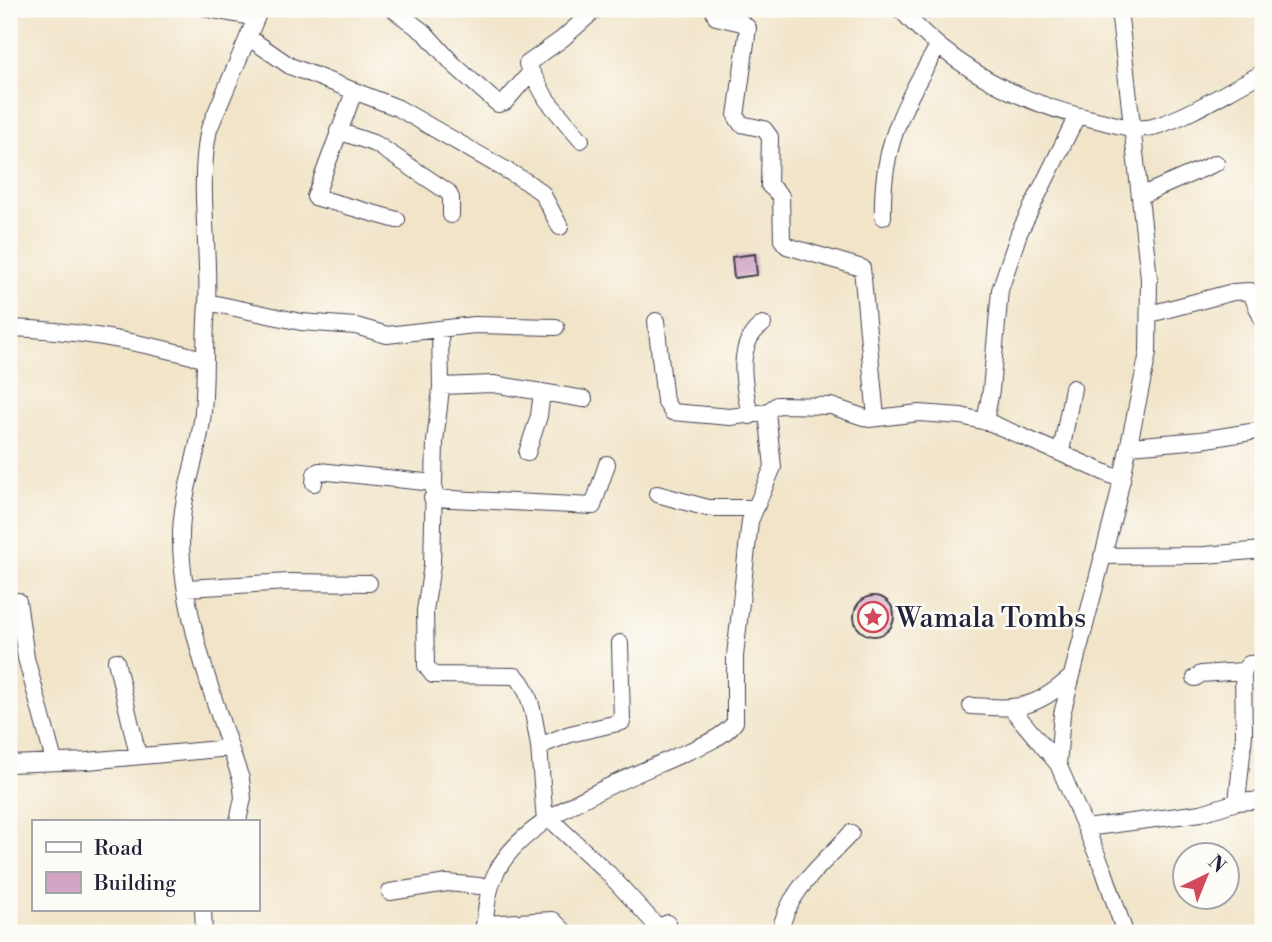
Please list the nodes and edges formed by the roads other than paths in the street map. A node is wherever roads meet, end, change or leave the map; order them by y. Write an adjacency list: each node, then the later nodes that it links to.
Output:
1 (208, 9): 7 (street)
2 (393, 9): 10 (street)
3 (596, 9): 10 (street)
4 (713, 9): 38 (street)
5 (900, 9): 9 (street)
6 (1119, 9): 14 (street)
7 (258, 14): 8 (street)
8 (248, 37): 12 (street); 23 (street)
9 (938, 46): 13 (street); 20 (street)
10 (530, 73): 16 (street)
11 (1263, 73): 14 (street)
12 (354, 92): 15 (street); 22 (street)
13 (1077, 116): 14 (street); 39 (street)
14 (1132, 128): 18 (street)
15 (338, 131): 19 (street); 21 (street)
16 (581, 139)
17 (1216, 163): 18 (street)
18 (1142, 195): 24 (street)
19 (451, 215)
20 (883, 217)
21 (397, 220)
22 (560, 227)
23 (207, 302): 30 (street); 31 (street)
24 (1150, 314): 26 (street); 41 (street)
25 (656, 321): 37 (street)
26 (1263, 321)
27 (763, 324): 37 (street)
28 (556, 327): 30 (street)
29 (9, 328): 31 (street)
30 (440, 329): 32 (street)
31 (203, 359): 53 (street)
32 (441, 386): 34 (street); 47 (street)
33 (1073, 388): 42 (street)
34 (542, 392): 35 (street); 43 (street)
35 (584, 399)
36 (767, 412): 37 (street); 38 (street); 49 (street)
37 (750, 415)
38 (876, 418): 39 (street)
39 (985, 422): 42 (street)
40 (1263, 430): 41 (street)
41 (1130, 446): 45 (street)
42 (1061, 452): 45 (street)
43 (527, 453)
44 (607, 464): 47 (street)
45 (1122, 480): 51 (street)
46 (314, 483): 47 (street)
47 (433, 490): 63 (street)
48 (657, 494): 49 (street)
49 (755, 508): 72 (street)
50 (1263, 550): 51 (street)
51 (1102, 555): 59 (street)
52 (369, 583): 53 (street)
53 (187, 588): 64 (street)
54 (18, 601): 66 (street)
55 (620, 643): 63 (street)
56 (116, 661): 65 (street)
57 (1263, 663): 58 (street)
58 (1243, 671): 60 (street); 70 (street)
59 (1071, 677): 62 (street); 68 (street)
60 (1195, 678)
61 (971, 705): 62 (street)
62 (1011, 708): 68 (street)
63 (539, 746): 72 (street)
64 (230, 748): 65 (street); 71 (street)
65 (138, 755): 66 (street)
66 (54, 761): 67 (street)
67 (9, 764)
68 (1059, 764): 73 (street)
69 (1263, 800): 70 (street)
70 (1237, 802): 73 (street)
71 (238, 820)
72 (547, 821): 75 (street); 78 (street)
73 (1086, 828): 83 (street)
74 (850, 833): 82 (street)
75 (490, 887): 76 (street); 79 (street)
76 (390, 892)
77 (202, 911): 80 (street)
78 (668, 923)
79 (484, 929): 81 (street)
80 (204, 933)
81 (566, 933)
82 (780, 933)
83 (1125, 933)

